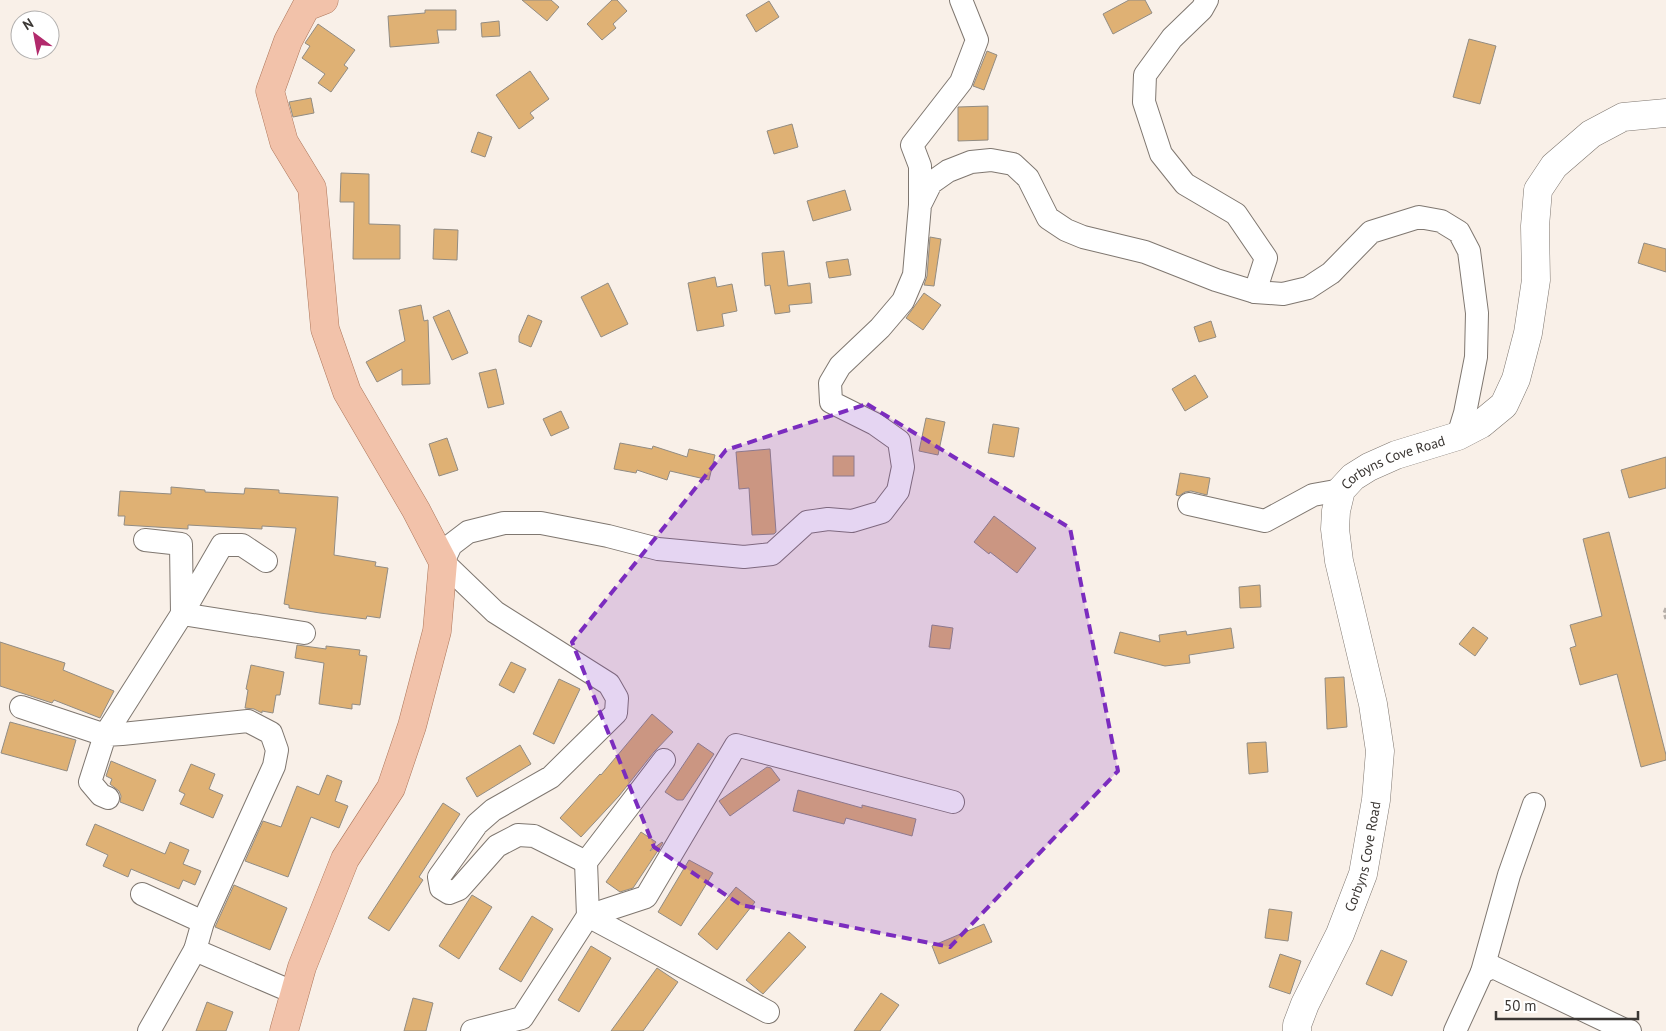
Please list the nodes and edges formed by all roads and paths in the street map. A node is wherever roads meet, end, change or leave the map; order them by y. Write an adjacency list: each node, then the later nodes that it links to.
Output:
1 (324, 0): 12 (main road)
2 (961, 0): 5 (street)
3 (1207, 0): 6 (street)
4 (1666, 113): 7 (main road, Corbyns Cove Road)
5 (920, 205): 6 (street); 12 (street)
6 (1255, 292): 7 (street)
7 (1458, 436): 8 (main road, Corbyns Cove Road)
8 (1341, 490): 9 (street); 34 (main road, Corbyns Cove Road)
9 (1188, 504)
10 (145, 540): 14 (street)
11 (266, 561): 14 (street)
12 (443, 562): 23 (street); 29 (main road)
13 (1666, 608): 15 (path)
14 (182, 614): 16 (street); 18 (street)
15 (1666, 619)
16 (304, 633)
17 (21, 707): 18 (street)
18 (105, 735): 20 (street); 26 (street)
19 (664, 760): 23 (street)
20 (108, 798)
21 (954, 802): 25 (street)
22 (1534, 804): 28 (street)
23 (586, 862): 25 (street)
24 (142, 894): 26 (street)
25 (588, 916): 30 (street); 33 (street)
26 (203, 922): 27 (street)
27 (195, 950): 29 (street); 31 (street)
28 (1482, 972): 35 (street); 36 (street)
29 (294, 993): 32 (main road)
30 (768, 1012)
31 (149, 1031)
32 (284, 1031)
33 (472, 1031)
34 (1297, 1031)
35 (1455, 1031)
36 (1630, 1031)

